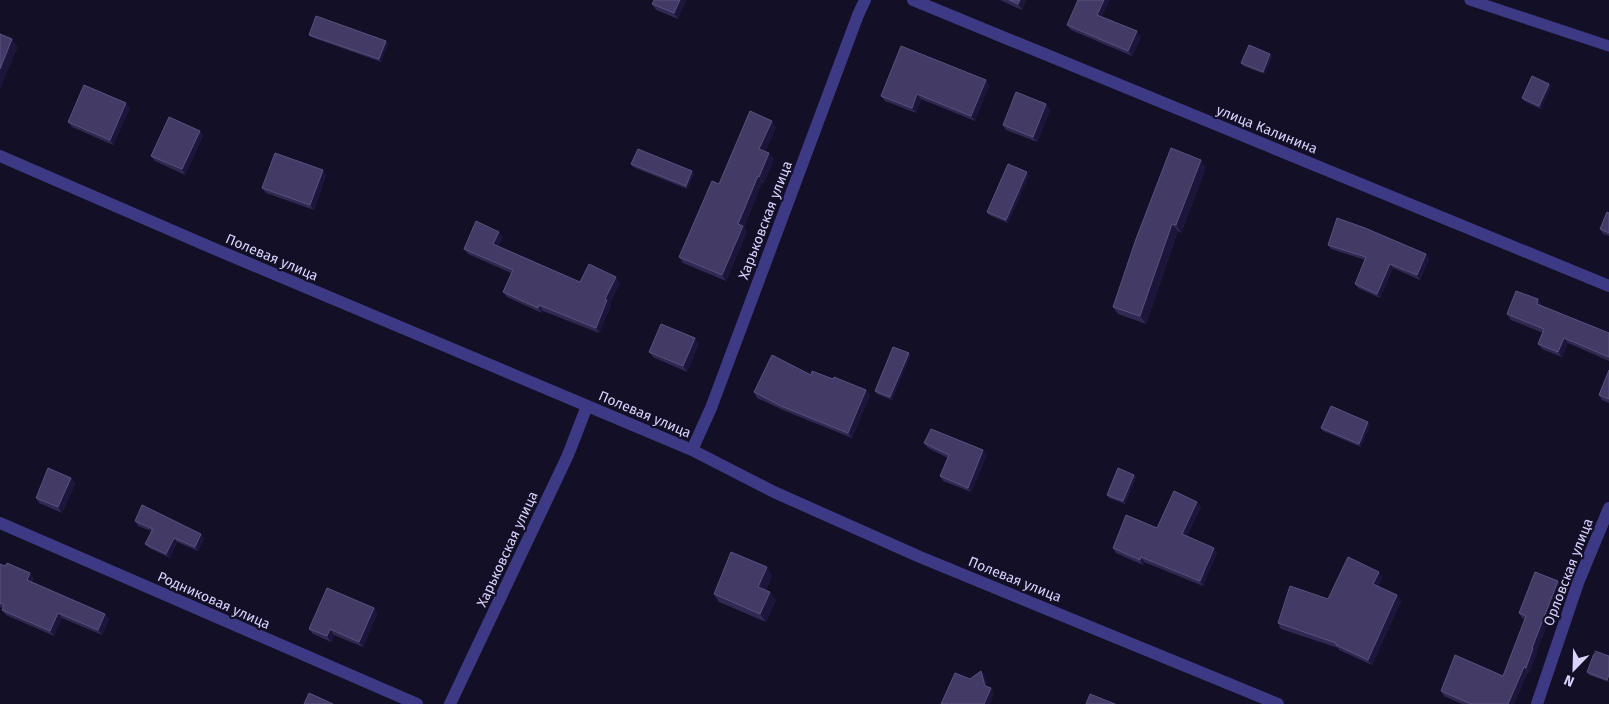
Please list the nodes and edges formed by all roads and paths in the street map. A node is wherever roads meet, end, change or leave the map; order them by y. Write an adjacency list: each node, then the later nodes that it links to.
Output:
1 (865, 0): 8 (street, Харьковская улица)
2 (913, 0): 6 (street, улица Калинина)
3 (1470, 0): 4 (lane)
4 (1609, 46)
5 (0, 156): 7 (street, Полевая улица)
6 (1609, 286)
7 (586, 406): 8 (street, Полевая улица); 12 (street, Харьковская улица)
8 (692, 450): 13 (street, Полевая улица)
9 (1609, 508): 14 (street, Орловская улица)
10 (0, 523): 11 (street, Родниковая улица)
11 (417, 704)
12 (450, 704)
13 (1278, 704)
14 (1537, 704)

